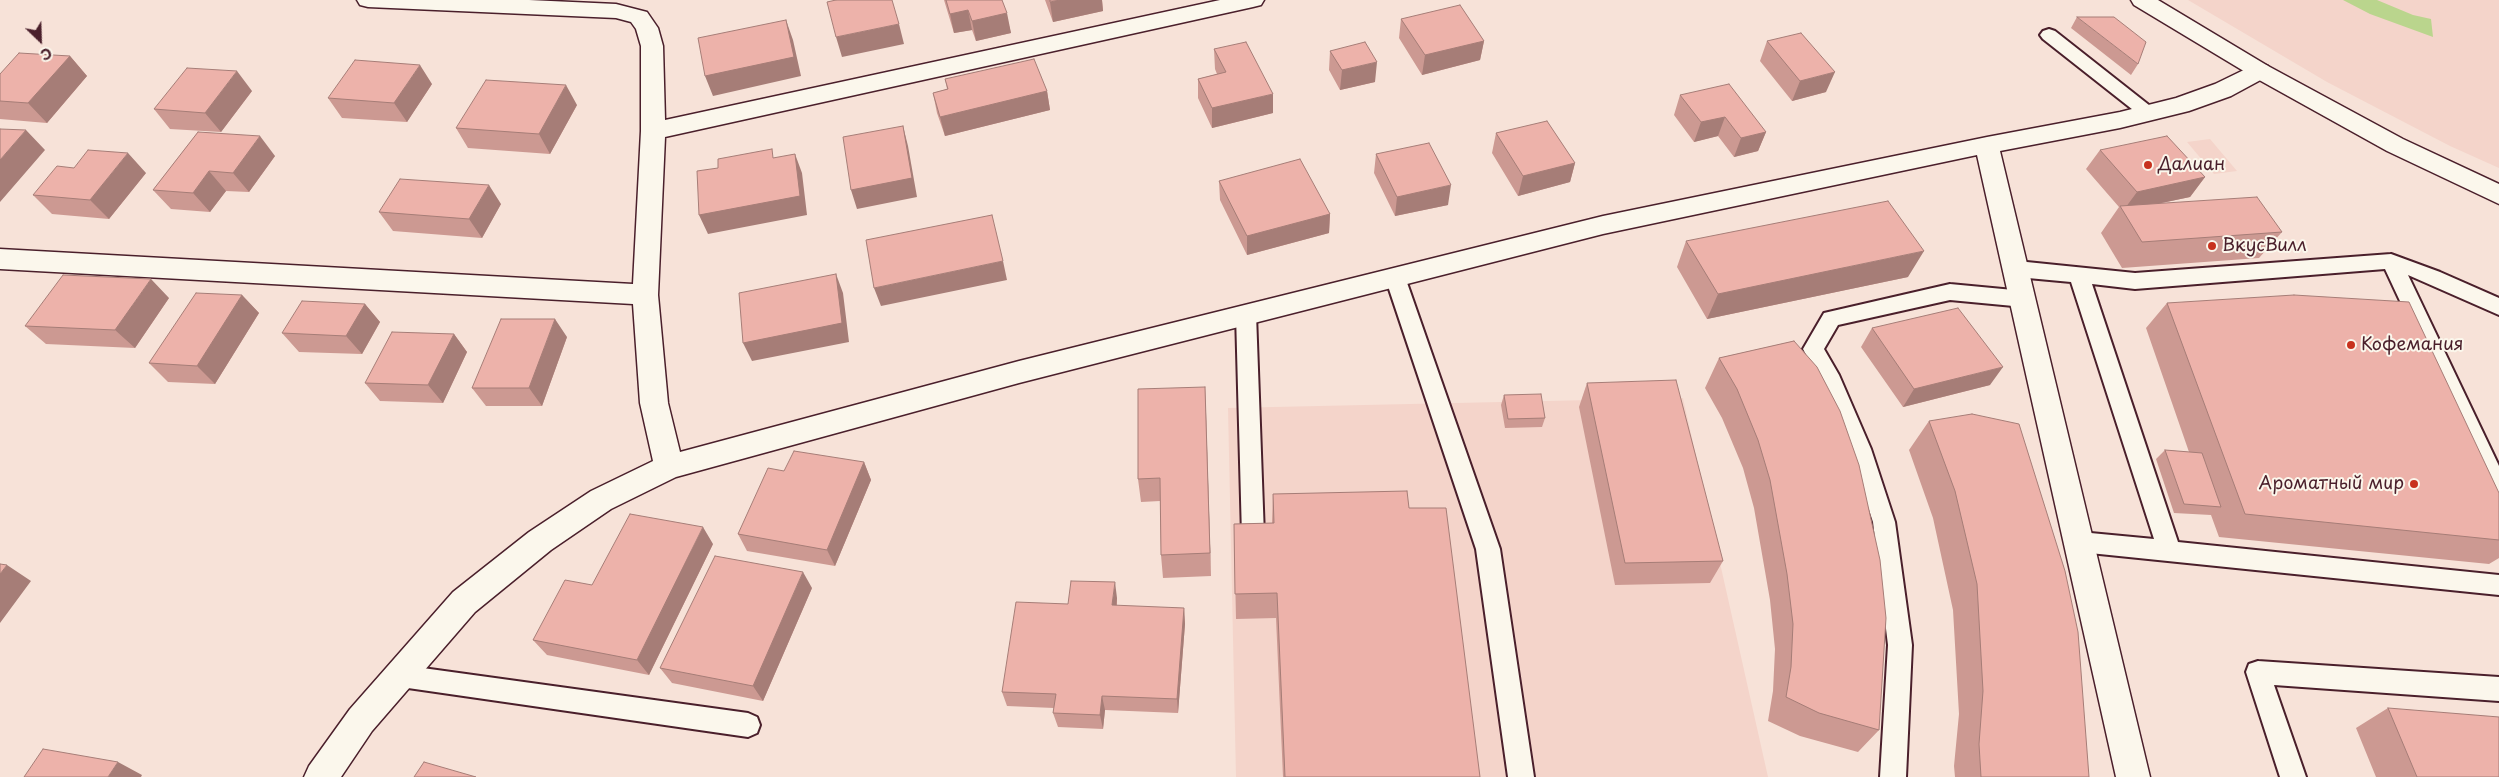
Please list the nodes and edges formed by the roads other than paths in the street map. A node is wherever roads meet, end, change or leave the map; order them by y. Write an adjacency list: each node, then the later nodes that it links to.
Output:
1 (368, 0): 7 (street)
2 (1253, 0): 7 (street)
3 (2142, 0): 5 (street)
4 (2049, 36): 6 (lane)
5 (2260, 71): 6 (street); 9 (street)
6 (2148, 113): 8 (street)
7 (653, 131): 15 (street)
8 (1987, 145): 12 (street); 14 (street)
9 (2499, 195)
10 (0, 259): 15 (street)
11 (2391, 261): 13 (lane); 17 (lane); 20 (lane)
12 (2017, 269): 13 (lane); 16 (street)
13 (2079, 275): 23 (lane)
14 (1395, 277): 18 (street); 29 (lane)
15 (645, 295): 19 (street)
16 (2024, 299): 22 (street); 30 (lane)
17 (2499, 307)
18 (1246, 314): 19 (street); 21 (lane)
19 (668, 466): 25 (street)
20 (2499, 489)
21 (1253, 536)
22 (2080, 542): 23 (lane); 31 (street)
23 (2169, 551): 24 (lane)
24 (2499, 585)
25 (401, 676): 27 (lane); 28 (street)
26 (2499, 689): 32 (lane)
27 (748, 726)
28 (321, 777)
29 (1521, 777)
30 (1893, 777)
31 (2133, 777)
32 (2293, 777)

